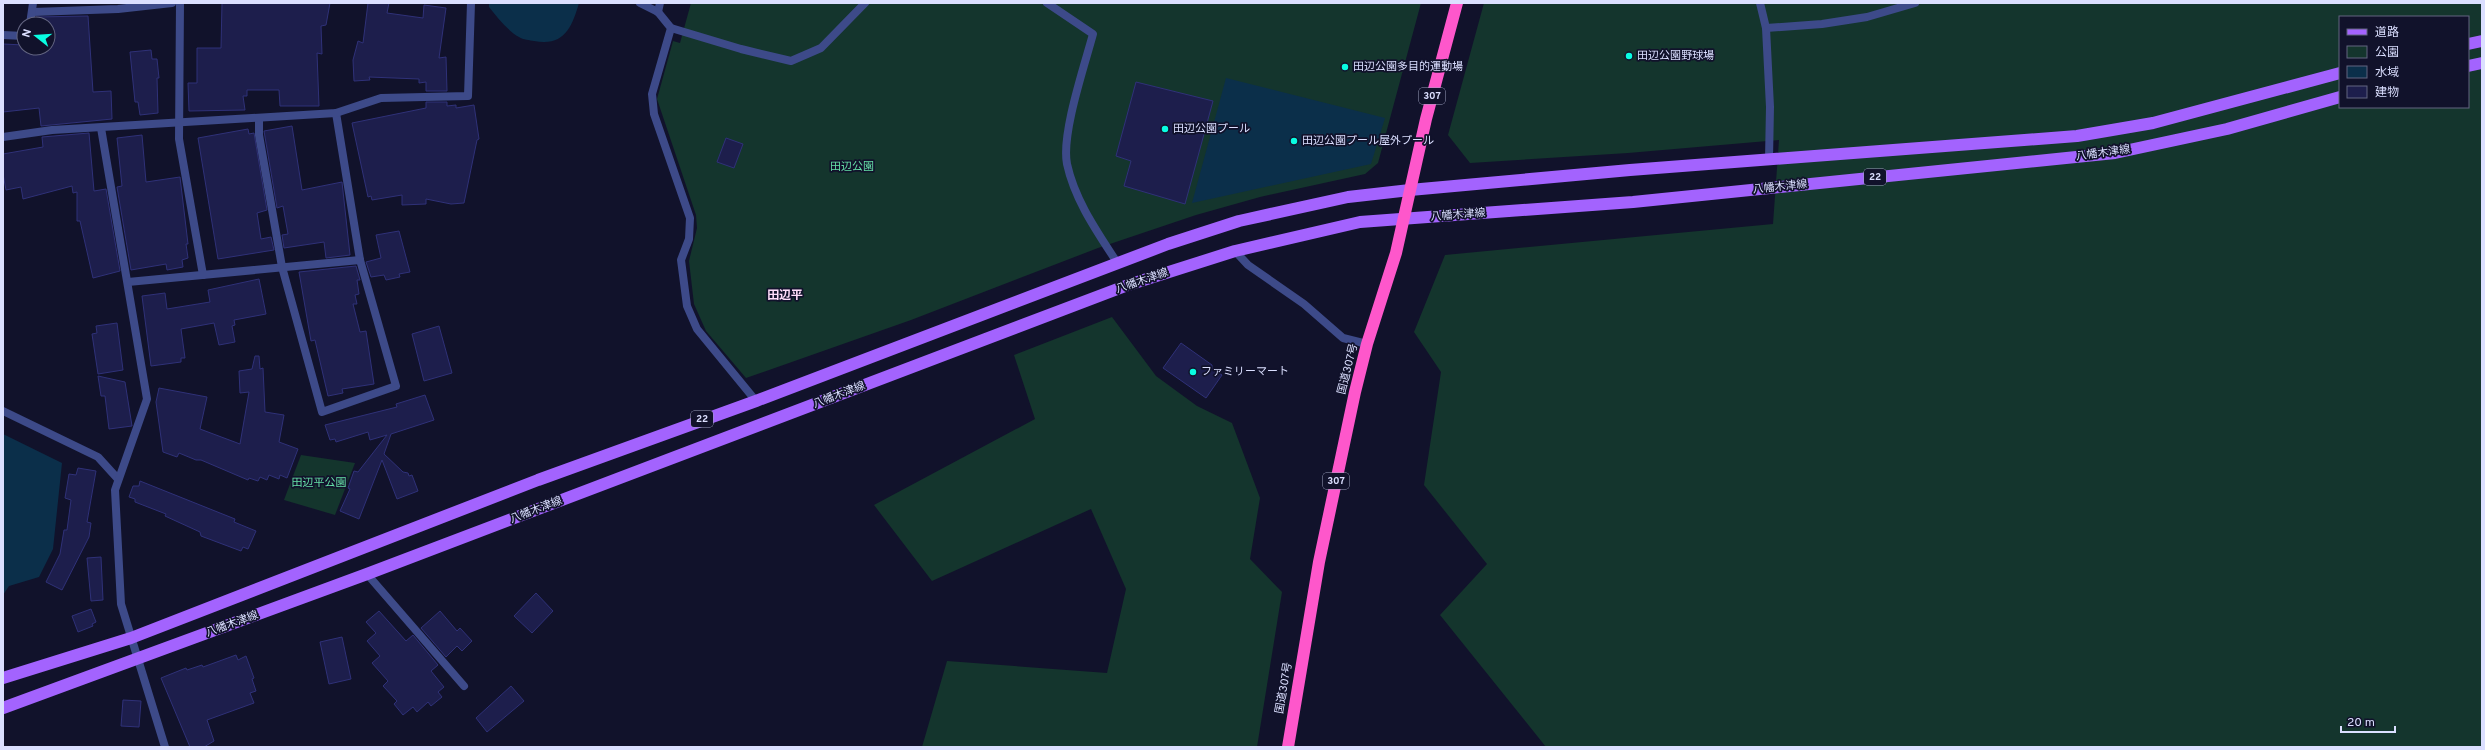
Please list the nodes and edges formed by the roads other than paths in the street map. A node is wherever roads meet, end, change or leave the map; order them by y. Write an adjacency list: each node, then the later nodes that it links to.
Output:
1 (33, 3): 12 (street)
2 (172, 3): 12 (street)
3 (180, 3): 27 (street)
4 (471, 3): 25 (street)
5 (640, 3): 13 (street)
6 (660, 3): 13 (street)
7 (865, 3): 15 (street)
8 (1047, 3): 35 (street)
9 (1457, 3): 31 (highway, 国道307号 / 307)
10 (1760, 3): 16 (street)
11 (1915, 3): 16 (street)
12 (33, 12): 14 (street)
13 (658, 12): 15 (street)
14 (32, 16)
15 (672, 28): 40 (street)
16 (1766, 28): 30 (street)
17 (3, 35): 18 (street)
18 (16, 36)
19 (2482, 41): 20 (main road)
20 (2469, 44)
21 (2482, 63): 22 (main road)
22 (2469, 66)
23 (2339, 73): 30 (main road, 八幡木津線 / 22)
24 (2339, 97): 32 (main road, 八幡木津線 / 22)
25 (336, 114): 26 (street); 34 (street)
26 (259, 118): 27 (street); 36 (street)
27 (179, 122): 28 (street); 37 (street)
28 (101, 128): 29 (street); 38 (street)
29 (3, 137)
30 (1769, 160): 31 (main road, 八幡木津線 / 22)
31 (1410, 190): 32 (highway, 国道307号 / 307); 35 (main road, 八幡木津線 / 22)
32 (1403, 219): 33 (main road, 八幡木津線 / 22); 39 (highway, 国道307号 / 307)
33 (1235, 251): 39 (street); 43 (main road, 八幡木津線 / 22)
34 (360, 260): 36 (street); 36 (street)
35 (1118, 264): 40 (main road, 八幡木津線 / 22)
36 (282, 267): 37 (street)
37 (203, 275): 38 (street)
38 (128, 282): 42 (street)
39 (1367, 344): 50 (highway, 国道307号 / 307)
40 (756, 401): 44 (main road, 八幡木津線 / 22)
41 (3, 411): 42 (street)
42 (118, 480): 44 (street)
43 (367, 574): 45 (main road, 八幡木津線 / 22); 47 (street)
44 (131, 638): 45 (street); 46 (main road, 八幡木津線 / 22)
45 (137, 659): 48 (main road, 八幡木津線 / 22); 49 (street)
46 (3, 678)
47 (464, 686)
48 (3, 708)
49 (165, 747)
50 (1288, 747)

